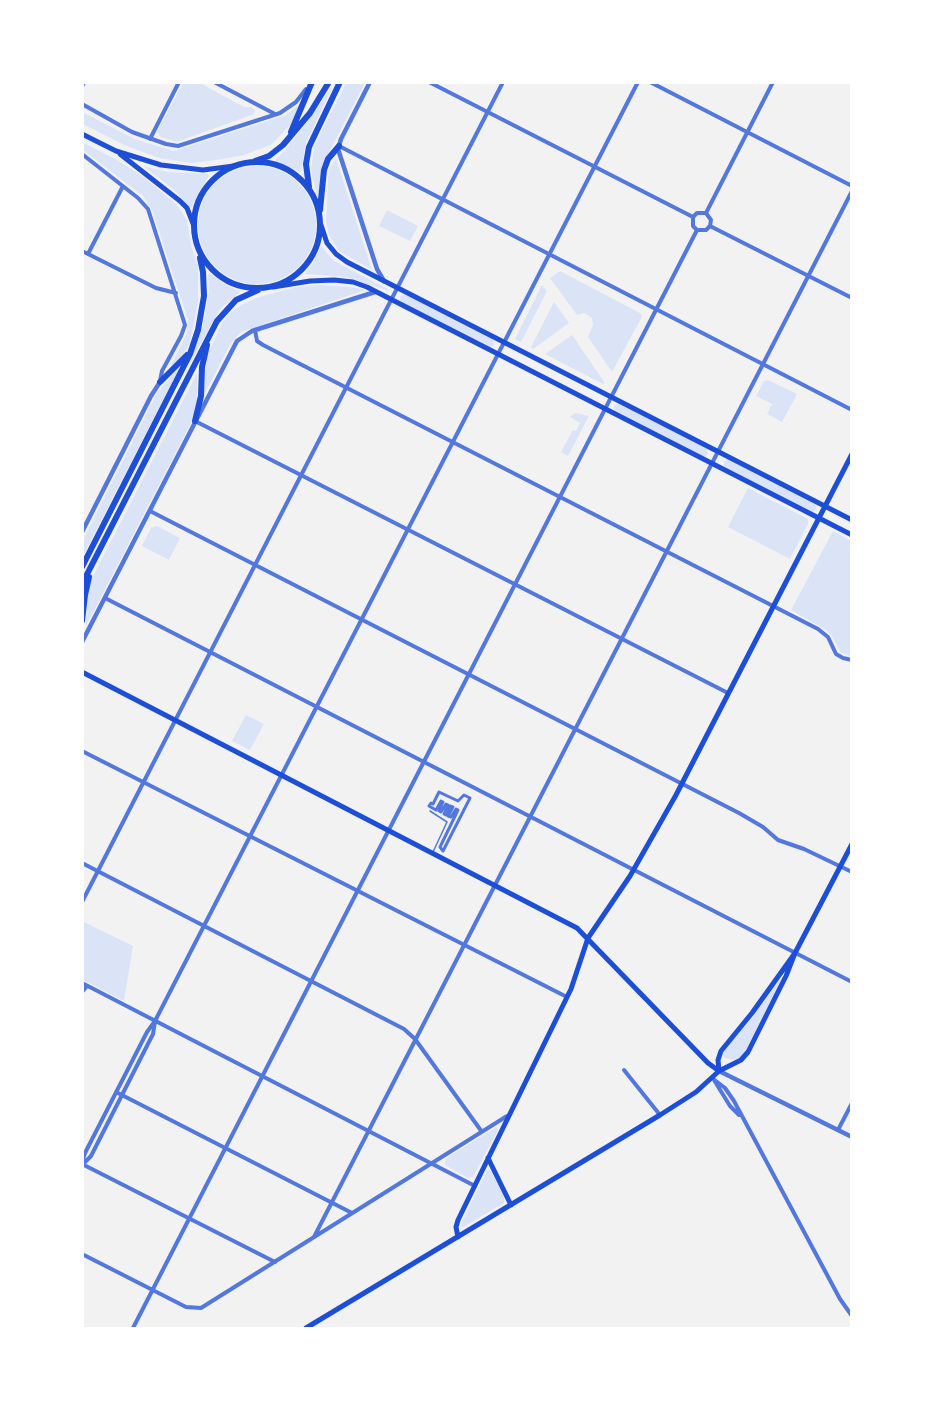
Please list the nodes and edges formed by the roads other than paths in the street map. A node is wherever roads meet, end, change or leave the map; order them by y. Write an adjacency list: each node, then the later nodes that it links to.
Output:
1 (84, 82): 13 (street)
2 (179, 82): 19 (street)
3 (214, 82): 16 (street)
4 (312, 82): 16 (street); 20 (main road)
5 (329, 82): 20 (main road)
6 (340, 82): 29 (main road)
7 (370, 82): 21 (street)
8 (429, 82): 15 (street)
9 (503, 82): 15 (street)
10 (638, 82): 26 (street)
11 (650, 82): 17 (street)
12 (773, 82): 17 (street)
13 (82, 87)
14 (82, 104): 19 (street)
15 (488, 112): 26 (street); 31 (street)
16 (275, 114): 19 (street)
17 (747, 132): 28 (street); 32 (street)
18 (82, 134): 22 (main road)
19 (150, 139)
20 (283, 145): 24 (main road)
21 (339, 146): 31 (street); 33 (main road); 44 (street)
22 (116, 151): 25 (main road); 36 (main road)
23 (82, 154): 27 (street)
24 (251, 162): 25 (main road); 29 (main road)
25 (234, 166): 36 (main road)
26 (594, 167): 34 (street); 42 (street)
27 (123, 186): 41 (street); 49 (street)
28 (852, 186)
29 (310, 191): 33 (main road)
30 (852, 191): 43 (street)
31 (443, 200): 42 (street); 47 (street)
32 (706, 213): 34 (street); 37 (street)
33 (320, 216): 35 (main road)
34 (693, 217): 38 (street)
35 (321, 225): 44 (main road); 45 (main road)
36 (194, 226): 39 (main road)
37 (710, 226): 38 (street); 43 (street)
38 (697, 230): 52 (street)
39 (196, 243): 46 (main road); 56 (main road)
40 (82, 251): 41 (street)
41 (88, 254): 49 (street)
42 (549, 254): 52 (street); 55 (street)
43 (808, 276): 50 (street); 58 (street)
44 (384, 281): 47 (main road)
45 (273, 286): 46 (main road); 48 (main road)
46 (264, 288): 54 (main road)
47 (398, 288): 51 (street); 55 (main road)
48 (375, 292): 51 (main road); 53 (street)
49 (176, 293): 59 (street)
50 (852, 298)
51 (391, 301): 57 (main road); 60 (street)
52 (656, 309): 58 (street); 61 (street)
53 (255, 330): 60 (street); 64 (street)
54 (211, 332): 64 (main road); 79 (main road)
55 (504, 342): 57 (street); 61 (main road)
56 (193, 347): 59 (main road); 80 (main road)
57 (498, 355): 62 (main road); 65 (street)
58 (763, 364): 63 (street); 66 (street)
59 (160, 382): 76 (street)
60 (346, 388): 65 (street); 69 (street)
61 (611, 397): 62 (street); 66 (main road)
62 (605, 410): 68 (main road); 70 (street)
63 (852, 410)
64 (195, 422): 69 (street); 72 (street)
65 (453, 442): 70 (street); 75 (street)
66 (717, 451): 68 (street); 71 (main road)
67 (852, 454): 71 (main road)
68 (711, 464): 73 (main road); 78 (street)
69 (302, 476): 75 (street); 81 (street)
70 (560, 497): 78 (street); 83 (street)
71 (825, 506): 73 (main road); 74 (main road)
72 (150, 511): 81 (street); 84 (street)
73 (819, 518): 77 (main road); 85 (main road)
74 (852, 520)
75 (408, 530): 83 (street); 86 (street)
76 (82, 532)
77 (852, 535)
78 (666, 551): 85 (street); 88 (street)
79 (93, 562): 82 (main road); 87 (main road)
80 (83, 565)
81 (255, 565): 86 (street); 90 (street)
82 (82, 584)
83 (515, 584): 88 (street); 93 (street)
84 (105, 598): 89 (street); 90 (street)
85 (774, 606): 91 (street); 94 (main road)
86 (362, 619): 93 (street); 95 (street)
87 (82, 621)
88 (621, 639): 94 (street); 97 (street)
89 (82, 642)
90 (211, 652): 95 (street); 96 (street)
91 (852, 660)
92 (82, 672): 96 (main road)
93 (469, 674): 97 (street); 99 (street)
94 (728, 693): 102 (main road)
95 (316, 706): 99 (street); 100 (street)
96 (176, 720): 100 (main road); 101 (street)
97 (575, 729): 102 (street); 104 (street)
98 (82, 751): 101 (street)
99 (424, 762): 104 (street); 105 (street)
100 (281, 774): 105 (main road); 106 (street)
101 (144, 782): 106 (street); 113 (street)
102 (682, 783): 111 (street); 112 (main road)
103 (430, 811): 109 (lane)
104 (530, 817): 112 (street); 115 (street)
105 (389, 830): 109 (main road); 116 (street)
106 (250, 836): 116 (street); 118 (street)
107 (852, 844): 111 (main road)
108 (443, 851): 108 (street)
109 (433, 852): 115 (main road)
110 (82, 863): 113 (street)
111 (840, 866): 114 (street); 121 (main road)
112 (633, 870): 119 (main road); 121 (street)
113 (98, 871): 117 (street); 118 (street)
114 (852, 872)
115 (495, 884): 119 (main road); 120 (street)
116 (357, 891): 120 (street); 122 (street)
117 (82, 902)
118 (204, 926): 122 (street); 127 (street)
119 (588, 938): 126 (main road); 130 (main road)
120 (464, 945): 126 (street); 128 (street)
121 (795, 953): 123 (street); 130 (main road); 130 (main road)
122 (312, 981): 128 (street); 131 (street)
123 (852, 982)
124 (85, 985): 125 (street); 127 (street)
125 (82, 992)
126 (567, 997): 138 (main road)
127 (155, 1021): 131 (street); 133 (street); 134 (street)
128 (415, 1039): 142 (street); 143 (street)
129 (624, 1070): 139 (street)
130 (719, 1071): 132 (main road); 141 (street)
131 (263, 1076): 142 (street); 145 (street)
132 (712, 1078): 135 (street); 136 (street); 139 (main road)
133 (116, 1092): 134 (street); 147 (street)
134 (122, 1095): 145 (street); 147 (street)
135 (733, 1100): 136 (street); 140 (street)
136 (728, 1103): 140 (street)
137 (852, 1103): 141 (street)
138 (510, 1114): 143 (street); 146 (main road)
139 (660, 1115): 151 (main road)
140 (742, 1118): 159 (street)
141 (837, 1130): 144 (street)
142 (368, 1131): 148 (street); 150 (street)
143 (482, 1132): 148 (street)
144 (852, 1137)
145 (226, 1148): 150 (street); 153 (street)
146 (488, 1158): 149 (main road); 151 (main road)
147 (82, 1163): 153 (street)
148 (431, 1164): 149 (street); 152 (street)
149 (475, 1186): 155 (main road)
150 (332, 1202): 152 (street); 154 (street)
151 (511, 1205): 155 (main road)
152 (353, 1213): 154 (street)
153 (190, 1219): 157 (street); 158 (street)
154 (314, 1237): 157 (street)
155 (458, 1237): 161 (main road)
156 (82, 1254): 158 (street)
157 (275, 1262): 158 (street)
158 (153, 1291): 160 (street)
159 (852, 1316)
160 (133, 1329)
161 (306, 1329)

